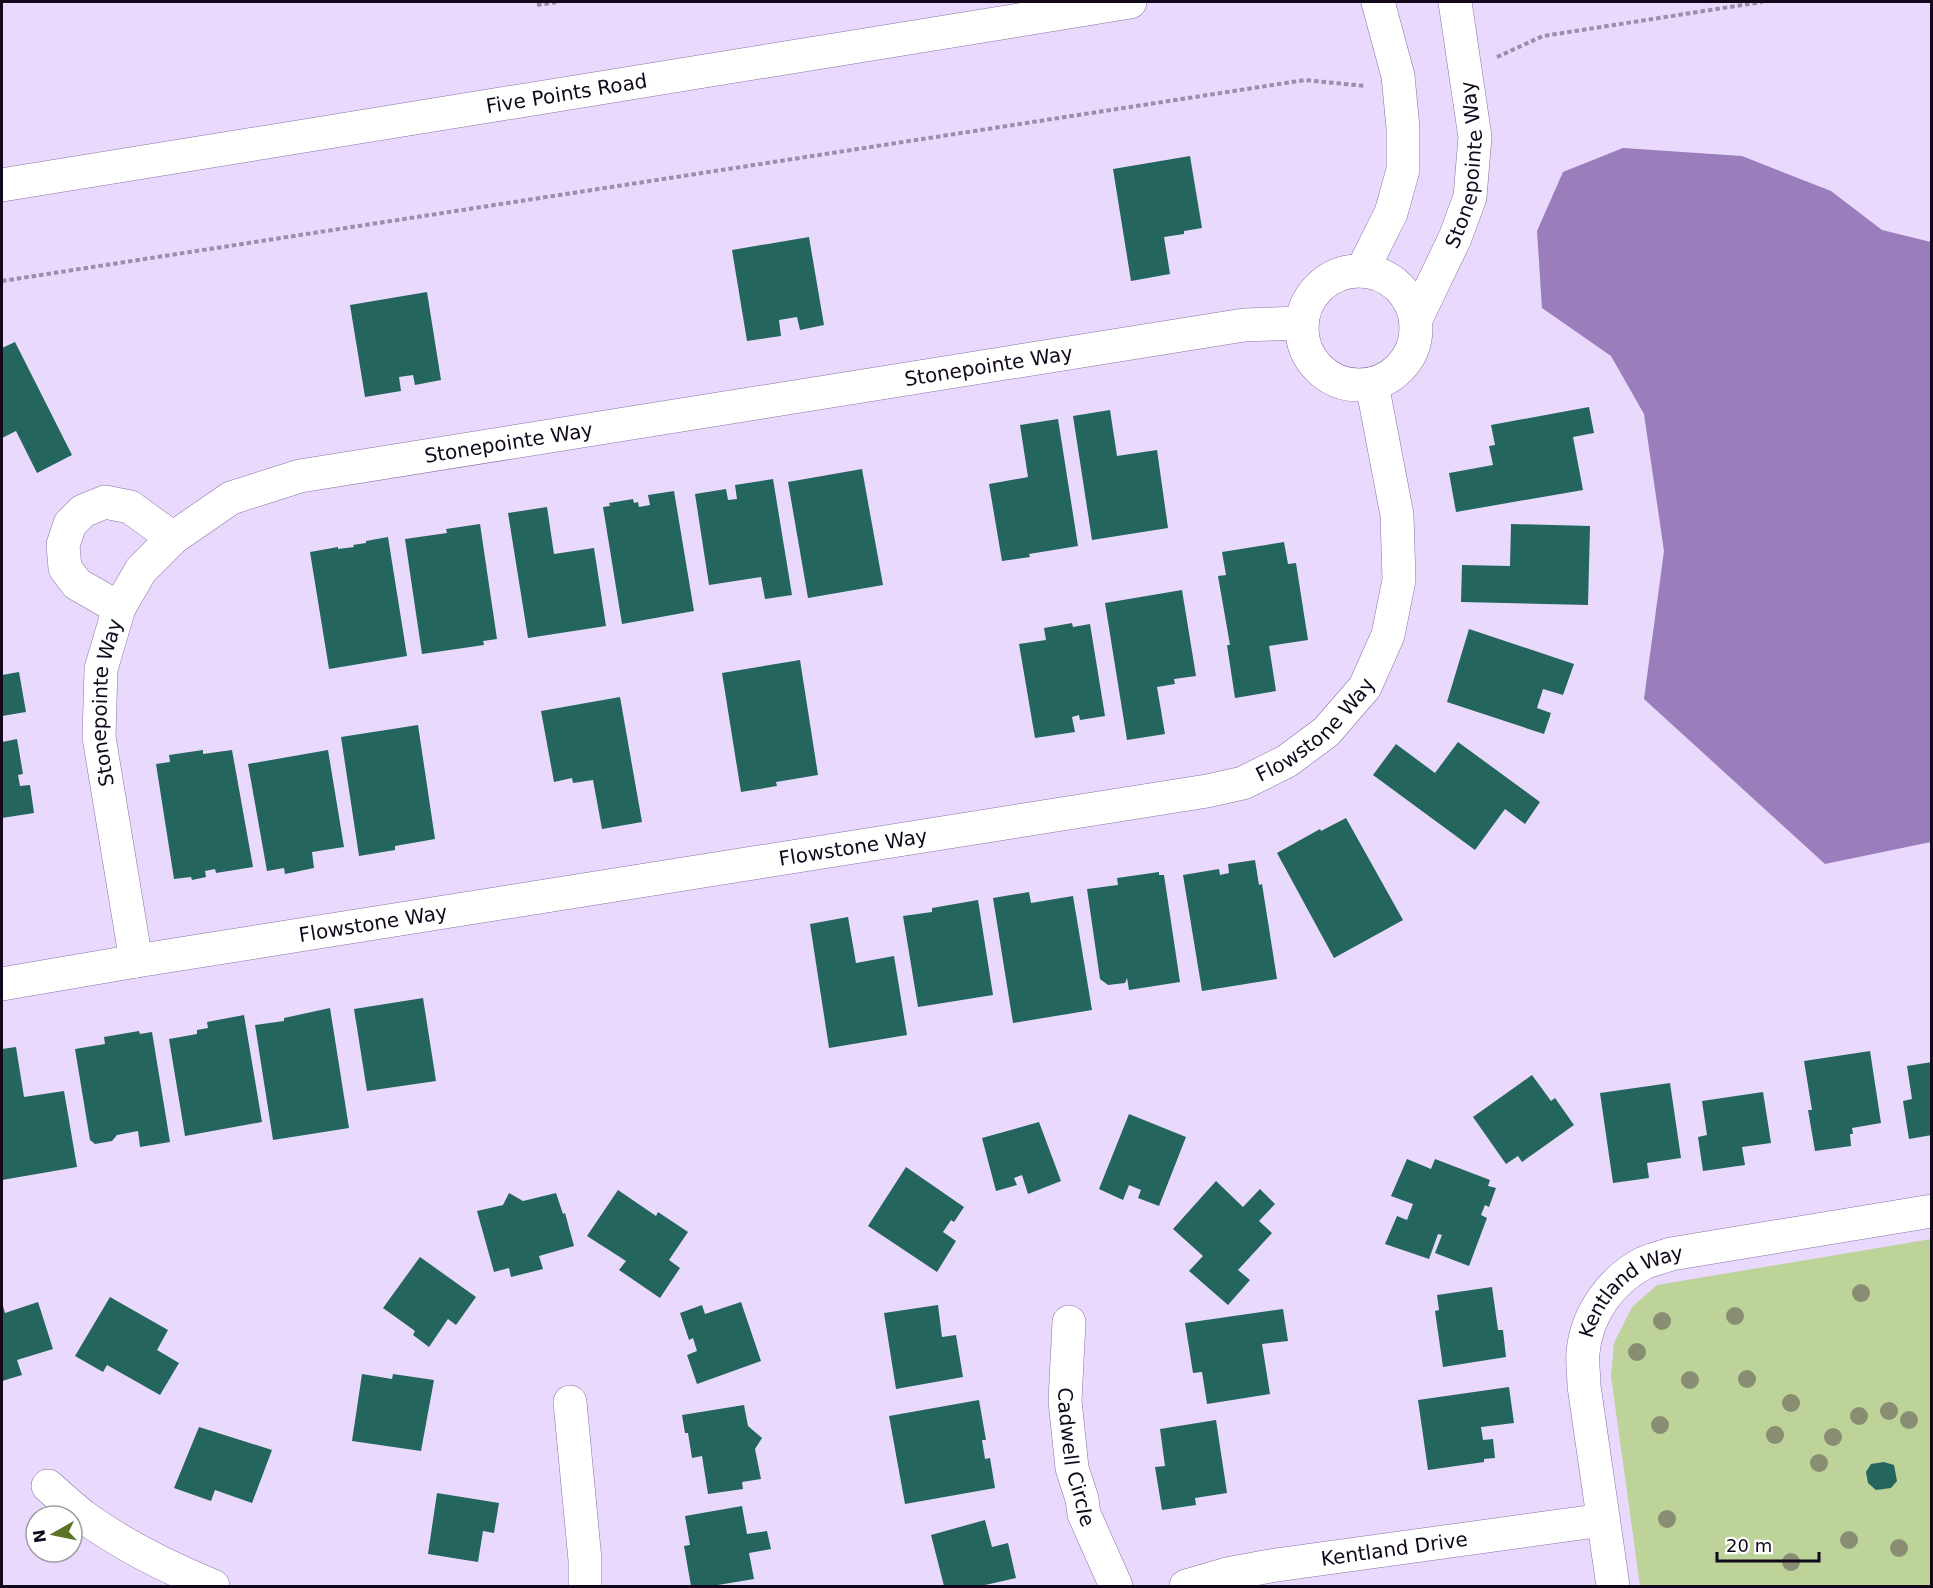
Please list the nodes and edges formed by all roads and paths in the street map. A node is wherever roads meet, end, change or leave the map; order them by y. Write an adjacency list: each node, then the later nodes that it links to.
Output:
1 (558, 2): 6 (path)
2 (1130, 2): 9 (street, Five Points Road)
3 (1378, 2): 8 (street)
4 (1455, 2): 7 (street, Stonepointe Way)
5 (1762, 2): 7 (path)
6 (537, 5)
7 (1465, 68): 12 (street, Stonepointe Way)
8 (1398, 76): 10 (street); 11 (path)
9 (2, 185)
10 (1362, 271): 12 (street); 13 (street)
11 (2, 281)
12 (1416, 319): 14 (street, Stonepointe Way)
13 (1302, 323): 14 (street); 15 (street, Stonepointe Way)
14 (1372, 384): 17 (street, Flowstone Way)
15 (172, 538): 16 (street, Stonepointe Way); 16 (street)
16 (119, 608): 17 (street, Stonepointe Way)
17 (136, 961): 18 (street, Flowstone Way)
18 (2, 984)
19 (1932, 1211): 23 (street, Kentland Way)
20 (1069, 1322): 27 (street, Cadwell Circle)
21 (570, 1402): 26 (street)
22 (48, 1486): 24 (street)
23 (1603, 1520): 28 (street, Kentland Drive); 29 (street, Kentland Way)
24 (159, 1576): 25 (street)
25 (213, 1587)
26 (585, 1587)
27 (1116, 1587)
28 (1186, 1587)
29 (1613, 1587)

